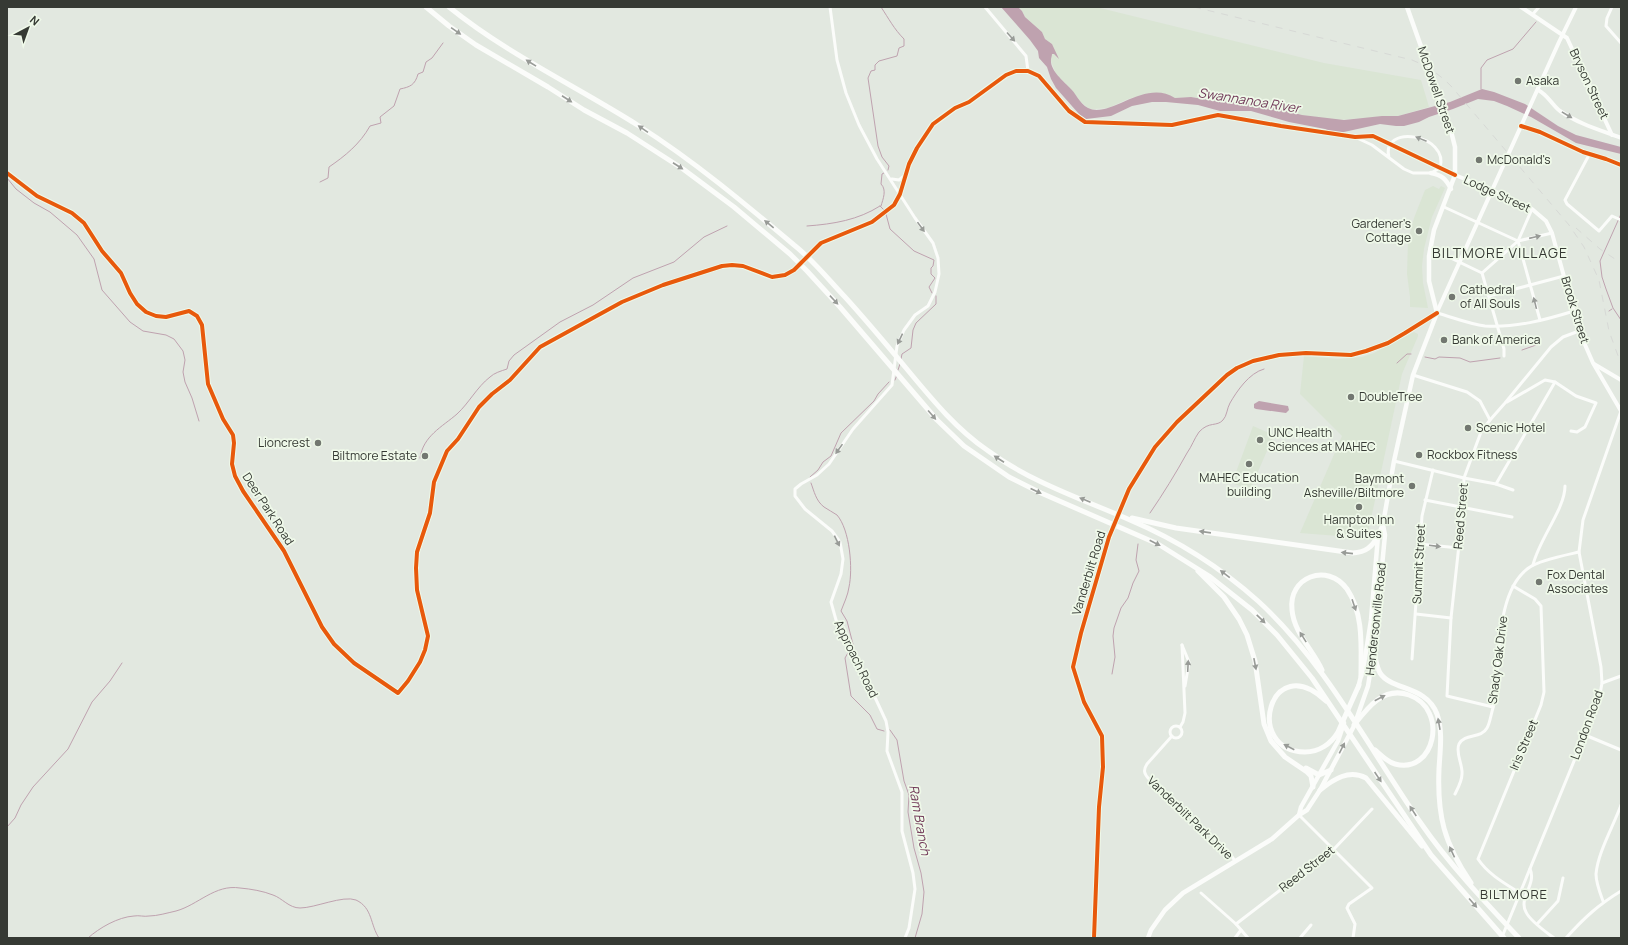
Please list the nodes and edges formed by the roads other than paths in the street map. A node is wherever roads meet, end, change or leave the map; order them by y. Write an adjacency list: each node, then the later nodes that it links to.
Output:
1 (426, 7): 73 (highway, one-way to 73)
2 (449, 7): 66 (highway, one-way to 2)
3 (830, 7): 28 (street)
4 (986, 7): 13 (street, one-way to 13)
5 (1407, 7): 26 (main road, McDowell Street)
6 (1521, 7): 10 (main road, Bryson Street)
7 (1539, 7): 10 (street)
8 (1576, 7): 11 (main road, Hendersonville Road)
9 (1612, 7): 12 (street)
10 (1533, 14): 11 (main road, Bryson Street)
11 (1562, 35): 14 (main road, Hendersonville Road); 16 (main road, Bryson Street)
12 (1621, 43)
13 (1028, 71): 17 (street); 27 (street)
14 (1538, 90): 15 (main road, Hendersonville Road); 16 (main road, one-way to 16)
15 (1521, 126): 20 (street); 30 (main road, Hendersonville Road)
16 (1612, 135): 18 (main road)
17 (1355, 137): 19 (street); 21 (street)
18 (1621, 138)
19 (1391, 145): 21 (street); 23 (street); 23 (street, one-way to 19)
20 (1589, 154): 22 (street); 34 (street)
21 (1390, 158): 25 (street)
22 (1621, 165)
23 (1440, 168): 25 (street); 26 (street)
24 (7, 173): 31 (street, Deer Park Road)
25 (1431, 173): 29 (main road)
26 (1455, 175): 29 (main road, McDowell Street); 30 (main road, Lodge Street)
27 (904, 176): 28 (street); 31 (street)
28 (891, 178): 31 (street)
29 (1451, 189): 32 (main road, McDowell Street)
30 (1492, 190): 33 (main road, Lodge Street); 35 (main road, Hendersonville Road)
31 (900, 194): 119 (street, Approach Road, one-way to 119)
32 (1444, 207): 35 (street); 38 (main road, McDowell Street)
33 (1532, 209): 36 (main road, Lodge Street); 37 (street)
34 (1621, 220)
35 (1478, 222): 37 (street); 39 (main road, Hendersonville Road)
36 (1552, 234): 37 (street, one-way to 36); 41 (main road, Brook Street)
37 (1518, 241): 40 (street); 42 (street)
38 (1430, 248): 39 (street); 45 (main road, McDowell Street)
39 (1460, 262): 40 (street); 45 (main road, Hendersonville Road)
40 (1482, 273): 43 (street)
41 (1564, 276): 42 (street); 44 (main road, Brook Street)
42 (1530, 286): 43 (street); 46 (street, one-way to 42)
43 (1489, 296): 47 (street)
44 (1574, 311): 46 (street); 48 (main road, Brook Street)
45 (1437, 312): 47 (street); 51 (main road, Hendersonville Road); 120 (street, Vanderbilt Road)
46 (1540, 320): 47 (street)
47 (1496, 326): 49 (street)
48 (1579, 331): 50 (main road, Brook Street); 54 (street, Reed Street)
49 (1504, 356)
50 (1593, 363): 52 (main road); 55 (main road, Brook Street)
51 (1413, 375): 56 (street); 58 (main road, Hendersonville Road)
52 (1621, 380)
53 (1555, 382): 54 (street); 57 (street); 61 (street)
54 (1505, 403): 56 (street, Reed Street)
55 (1621, 411): 72 (street, London Road)
56 (1490, 420): 60 (street, Reed Street)
57 (1571, 431)
58 (1394, 462): 59 (street); 68 (main road, Hendersonville Road)
59 (1433, 470): 60 (street); 64 (street, Summit Street)
60 (1464, 478): 61 (street); 65 (street, Reed Street)
61 (1496, 484): 63 (street)
62 (1565, 486): 74 (street)
63 (1514, 490)
64 (1425, 500): 65 (street); 70 (street, Summit Street)
65 (1463, 508): 67 (street); 71 (street, Reed Street)
66 (1120, 516): 69 (highway, one-way to 66); 82 (highway, one-way to 66)
67 (1512, 517)
68 (1383, 524): 69 (main road, Hendersonville Road); 78 (main road, Hendersonville Road)
69 (1378, 536): 80 (main road, Hendersonville Road)
70 (1420, 544): 71 (street, one-way to 71); 76 (street, Summit Street)
71 (1459, 548): 77 (street, Reed Street)
72 (1579, 552): 74 (street, Shady Oak Drive); 83 (street, London Road)
73 (1190, 563): 87 (highway, one-way to 87); 94 (highway, one-way to 94)
74 (1533, 565): 75 (street, Shady Oak Drive)
75 (1513, 586): 86 (street, Shady Oak Drive); 111 (street, Iris Street)
76 (1416, 614): 77 (street); 79 (street, Summit Street)
77 (1451, 618): 86 (street, Reed Street)
78 (1374, 649): 88 (main road, Hendersonville Road); 112 (highway, one-way to 78)
79 (1412, 659)
80 (1361, 676): 82 (highway, one-way to 80); 84 (main road, Hendersonville Road)
81 (1621, 676): 83 (street)
82 (1329, 683): 92 (highway)
83 (1602, 683): 90 (street, London Road)
84 (1359, 685): 87 (highway, one-way to 87); 96 (main road, Hendersonville Road)
85 (1184, 687): 85 (street, one-way to 85); 89 (street)
86 (1493, 707): 99 (street, Shady Oak Drive)
87 (1334, 710): 105 (highway, one-way to 105)
88 (1354, 726): 92 (highway, one-way to 92); 95 (main road, Hendersonville Road, one-way to 88)
89 (1180, 727): 91 (street); 91 (street)
90 (1585, 735): 93 (street); 107 (street, London Road)
91 (1172, 736): 106 (street, Vanderbilt Park Drive)
92 (1370, 746): 112 (highway, one-way to 92)
93 (1621, 750)
94 (1296, 764): 96 (highway); 97 (highway)
95 (1331, 770): 96 (highway); 98 (main road, Hendersonville Road)
96 (1319, 775): 97 (main road, Hendersonville Road)
97 (1313, 787): 103 (main road, Hendersonville Road)
98 (1320, 790): 103 (main road, Hendersonville Road); 105 (highway)
99 (1455, 794)
100 (1621, 805): 102 (street)
101 (1372, 809): 104 (street, Reed Street)
102 (1620, 813): 113 (street)
103 (1299, 815): 104 (street); 106 (main road, Hendersonville Road)
104 (1334, 849): 114 (street, Reed Street); 125 (street)
105 (1431, 855): 127 (highway, one-way to 127)
106 (1235, 861): 121 (main road, Hendersonville Road)
107 (1530, 870): 111 (street, London Road); 115 (street)
108 (1563, 878): 115 (street)
109 (1621, 890): 113 (street)
110 (1201, 893): 114 (street)
111 (1520, 893): 126 (street, London Road)
112 (1480, 897): 118 (highway)
113 (1603, 901): 129 (street)
114 (1236, 924): 117 (street)
115 (1537, 924): 128 (street)
116 (1310, 925): 124 (street)
117 (1241, 930): 122 (street); 123 (street)
118 (1517, 936)
119 (905, 938)
120 (1094, 938)
121 (1148, 938)
122 (1235, 938)
123 (1248, 938)
124 (1300, 938)
125 (1353, 938)
126 (1501, 938)
127 (1504, 938)
128 (1554, 938)
129 (1566, 938)

